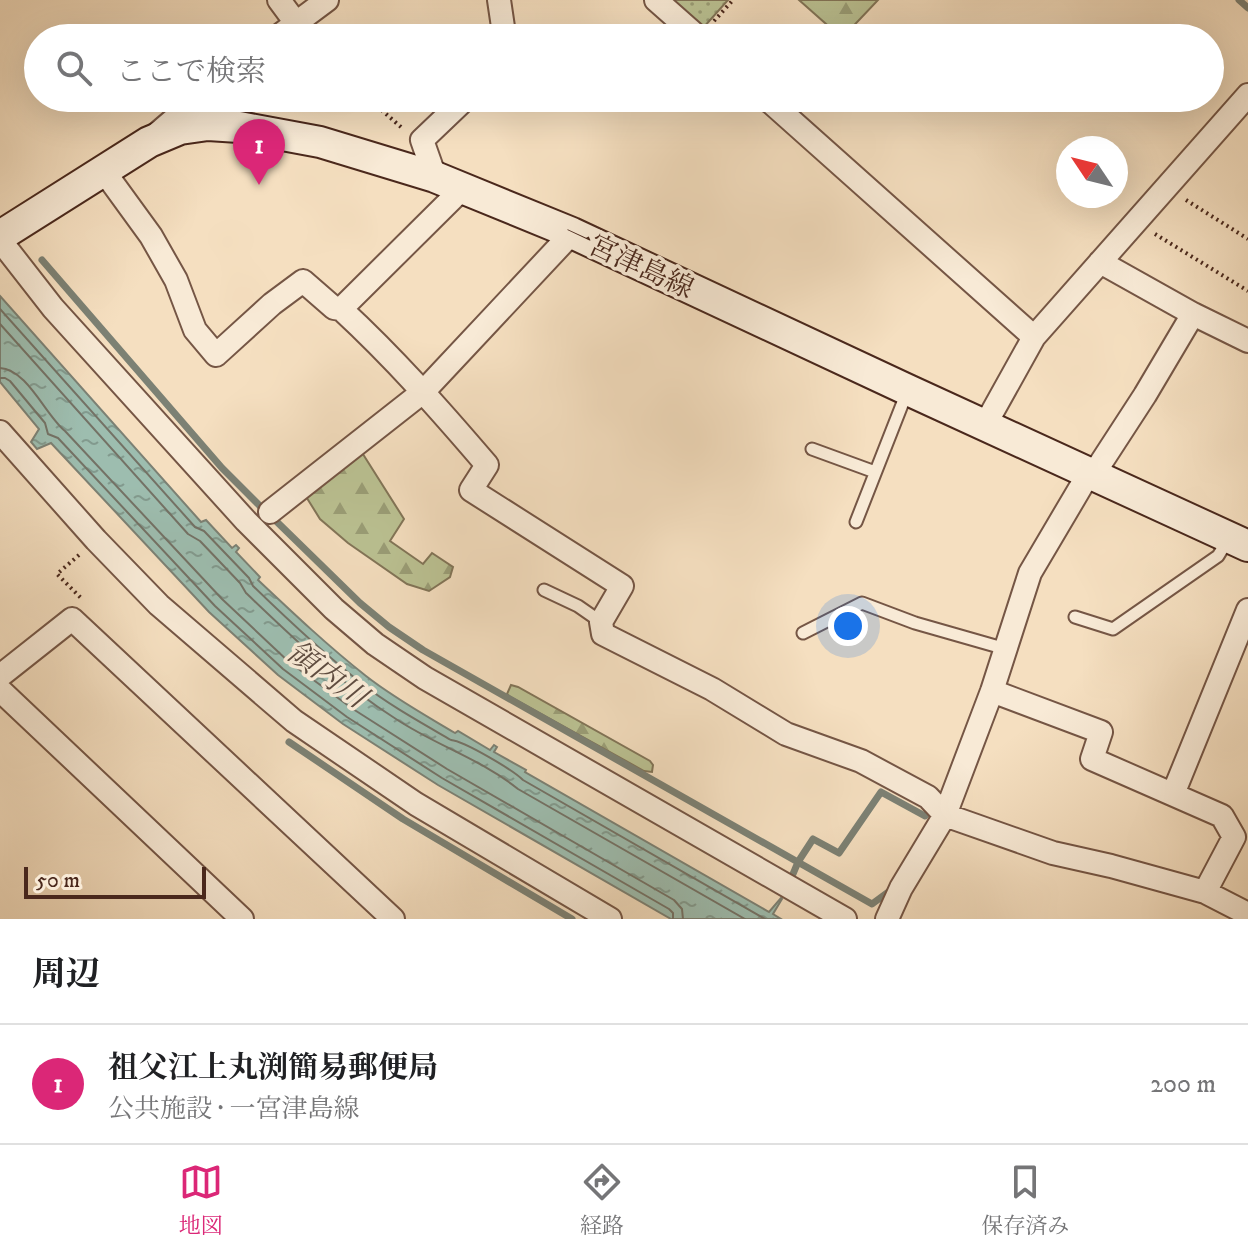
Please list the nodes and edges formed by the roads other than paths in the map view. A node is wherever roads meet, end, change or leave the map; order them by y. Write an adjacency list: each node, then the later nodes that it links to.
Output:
1 (279, 0): 5 (street)
2 (327, 0): 5 (street)
3 (499, 0): 6 (street)
4 (656, 0): 7 (street)
5 (296, 23)
6 (503, 24)
7 (690, 24)
8 (1248, 95): 18 (street)
9 (183, 112): 12 (street)
10 (451, 112): 14 (street)
11 (782, 112): 21 (street)
12 (149, 142): 13 (main road, 一宮津島線); 14 (main road, 一宮津島線)
13 (103, 170): 17 (main road, 一宮津島線); 19 (street)
14 (435, 177): 15 (main road, 一宮津島線)
15 (463, 188): 16 (main road, 一宮津島線); 19 (street)
16 (572, 233): 23 (main road, 一宮津島線); 24 (street)
17 (0, 238): 50 (street)
18 (1100, 262): 20 (street); 21 (street)
19 (341, 309): 24 (street)
20 (1193, 314): 22 (street); 29 (street)
21 (1034, 337): 25 (street)
22 (1248, 341)
23 (908, 390): 25 (main road, 一宮津島線); 28 (lane)
24 (424, 391): 30 (street); 36 (street)
25 (985, 425): 29 (main road, 一宮津島線)
26 (0, 432): 49 (street)
27 (812, 449): 28 (lane)
28 (875, 472): 31 (lane)
29 (1091, 474): 32 (main road, 一宮津島線); 38 (street)
30 (270, 512)
31 (856, 522)
32 (1239, 542): 35 (lane)
33 (544, 590): 36 (lane)
34 (1248, 610): 42 (street)
35 (1075, 617)
36 (601, 622): 43 (street)
37 (803, 633): 38 (lane)
38 (1006, 649): 41 (street)
39 (0, 676): 48 (street)
40 (0, 690): 47 (street)
41 (992, 691): 42 (street); 43 (street)
42 (1173, 794): 44 (street)
43 (945, 815): 45 (street); 51 (street)
44 (1241, 837): 45 (street)
45 (1205, 892): 46 (street)
46 (1248, 914)
47 (242, 919)
48 (393, 919)
49 (610, 919)
50 (845, 919)
51 (887, 919)

